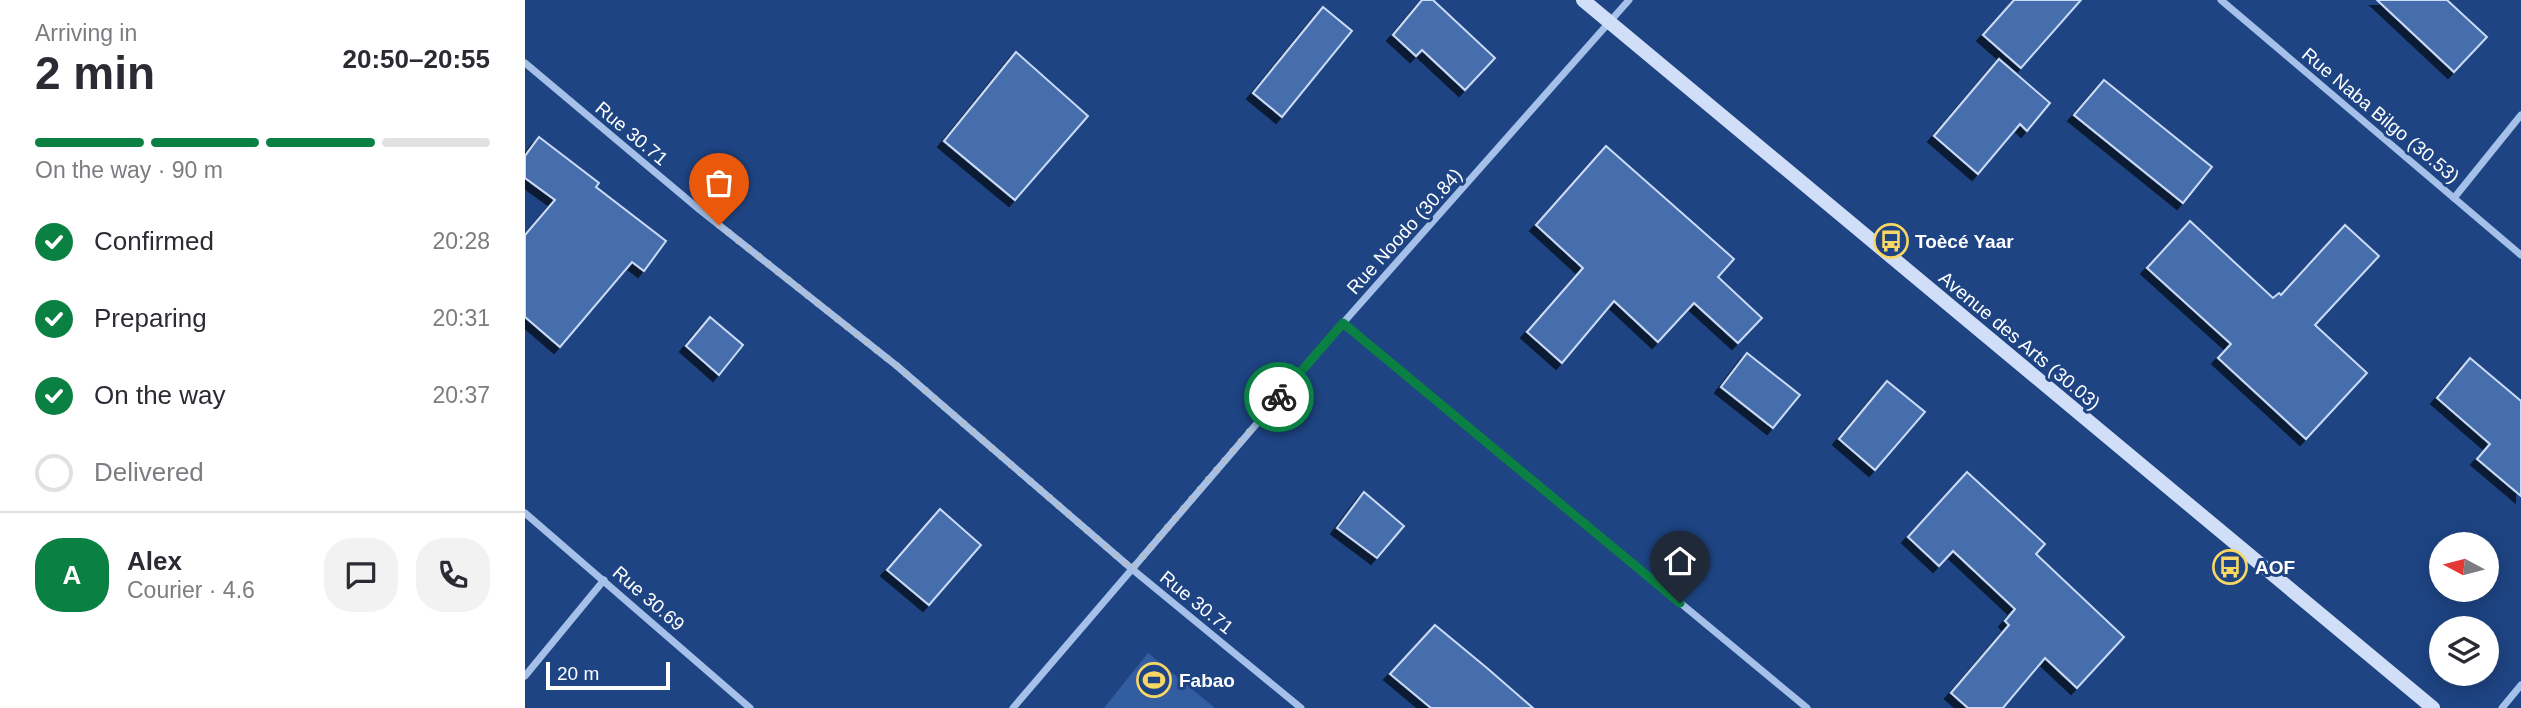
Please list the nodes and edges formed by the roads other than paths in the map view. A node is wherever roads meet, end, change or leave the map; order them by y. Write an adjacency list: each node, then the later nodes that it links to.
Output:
1 (1584, 0): 4 (street, Avenue des Arts (30.03))
2 (1629, 0): 4 (street, Rue Noodo (30.84))
3 (2221, 0): 7 (street, Rue Naba Bilgo (30.53))
4 (1610, 23): 9 (street, Rue Noodo (30.84)); 19 (street, Avenue des Arts (30.03))
5 (525, 63): 11 (street, Rue 30.71)
6 (2521, 115): 7 (street)
7 (2454, 198): 8 (street, Rue Naba Bilgo (30.53))
8 (2521, 255)
9 (1343, 323): 11 (street, Rue Noodo (30.84)); 18 (street)
10 (525, 513): 12 (street, Rue 30.69)
11 (1132, 569): 16 (street, Rue Noodo (30.84)); 17 (street, Rue 30.71)
12 (604, 580): 13 (street); 15 (street, Rue 30.69)
13 (525, 676)
14 (2521, 685): 20 (street)
15 (750, 708)
16 (1013, 708)
17 (1301, 708)
18 (1807, 708)
19 (2433, 708)
20 (2502, 708)

